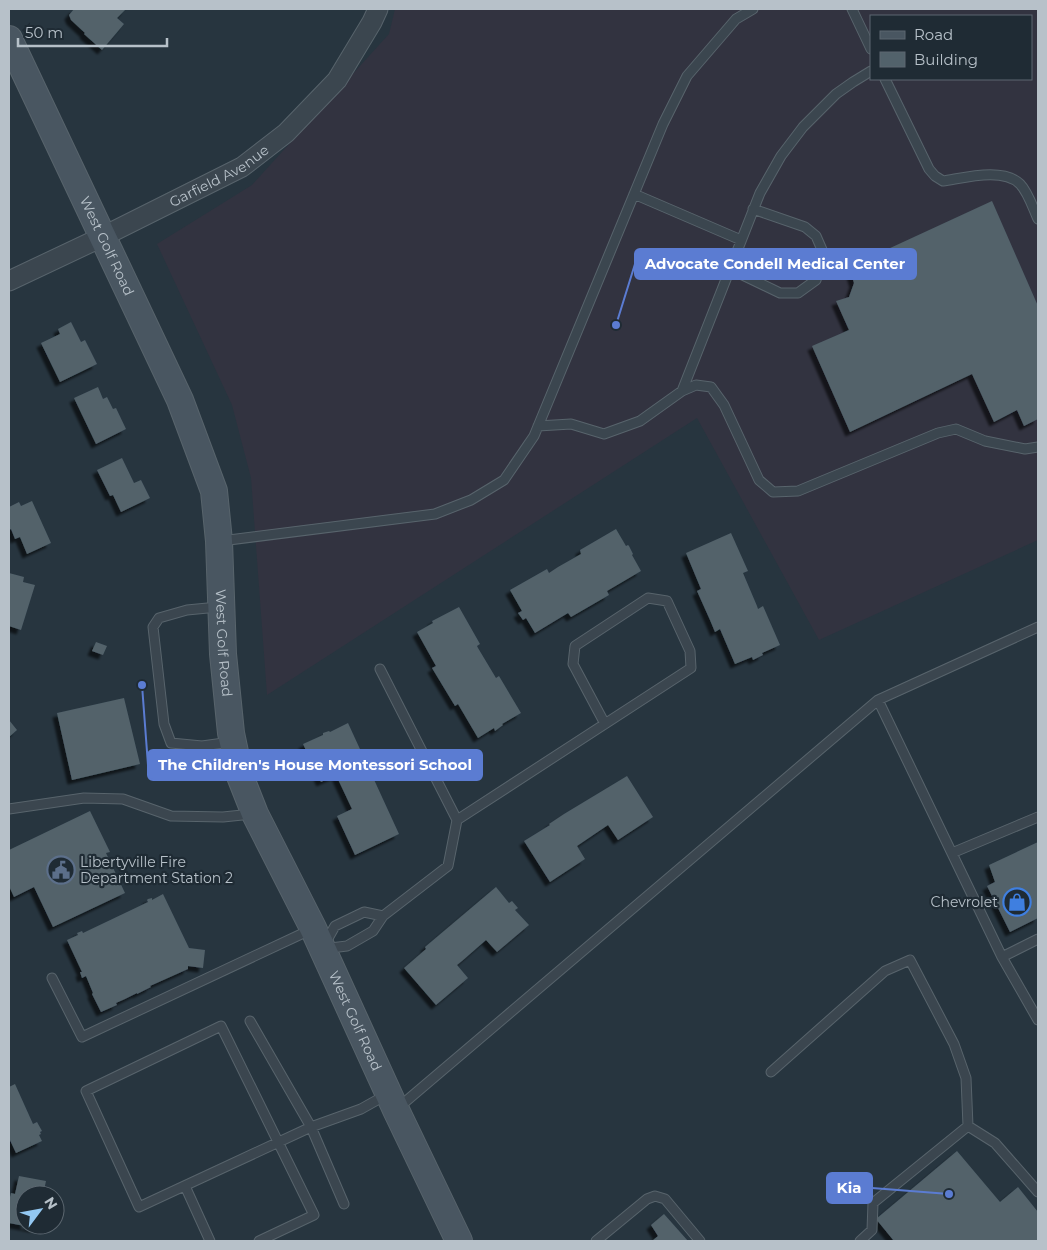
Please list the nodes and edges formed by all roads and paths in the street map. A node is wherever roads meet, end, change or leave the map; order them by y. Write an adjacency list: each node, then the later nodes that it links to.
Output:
1 (378, 9): 11 (street, Garfield Avenue)
2 (753, 9): 8 (lane)
3 (852, 9): 5 (lane)
4 (9, 39): 11 (street, West Golf Road)
5 (870, 47)
6 (870, 73): 9 (lane)
7 (885, 80): 10 (lane)
8 (634, 194): 12 (lane); 16 (lane)
9 (753, 209): 12 (lane); 13 (lane)
10 (1038, 219)
11 (102, 237): 14 (street, Garfield Avenue); 18 (street, West Golf Road)
12 (741, 240): 13 (lane)
13 (730, 269): 15 (lane)
14 (9, 281)
15 (682, 391): 16 (lane); 17 (lane)
16 (538, 426): 18 (lane)
17 (1038, 447)
18 (219, 541): 19 (street, West Golf Road)
19 (221, 606): 24 (street, West Golf Road); 24 (lane)
20 (1038, 627): 22 (lane)
21 (380, 669): 28 (lane)
22 (878, 700): 29 (lane); 38 (lane)
23 (605, 724): 23 (lane); 28 (lane)
24 (233, 741): 26 (street, West Golf Road)
25 (9, 809): 26 (lane)
26 (255, 814): 31 (street, West Golf Road)
27 (1038, 816): 29 (lane)
28 (457, 820): 30 (lane)
29 (952, 853): 33 (lane)
30 (384, 916): 31 (lane); 31 (lane)
31 (317, 939): 34 (lane); 38 (street, West Golf Road)
32 (1038, 939): 33 (lane)
33 (1002, 957): 35 (lane)
34 (52, 978)
35 (1038, 1020)
36 (250, 1021): 40 (lane)
37 (771, 1072): 39 (lane)
38 (392, 1102): 40 (lane); 47 (street, West Golf Road)
39 (968, 1126): 43 (lane); 50 (lane)
40 (311, 1127): 41 (lane); 44 (lane)
41 (278, 1142): 42 (lane); 42 (lane); 46 (lane)
42 (185, 1186): 45 (lane)
43 (1038, 1192)
44 (344, 1204)
45 (210, 1241)
46 (259, 1241)
47 (459, 1241)
48 (596, 1241): 49 (lane)
49 (700, 1241)
50 (860, 1241)

